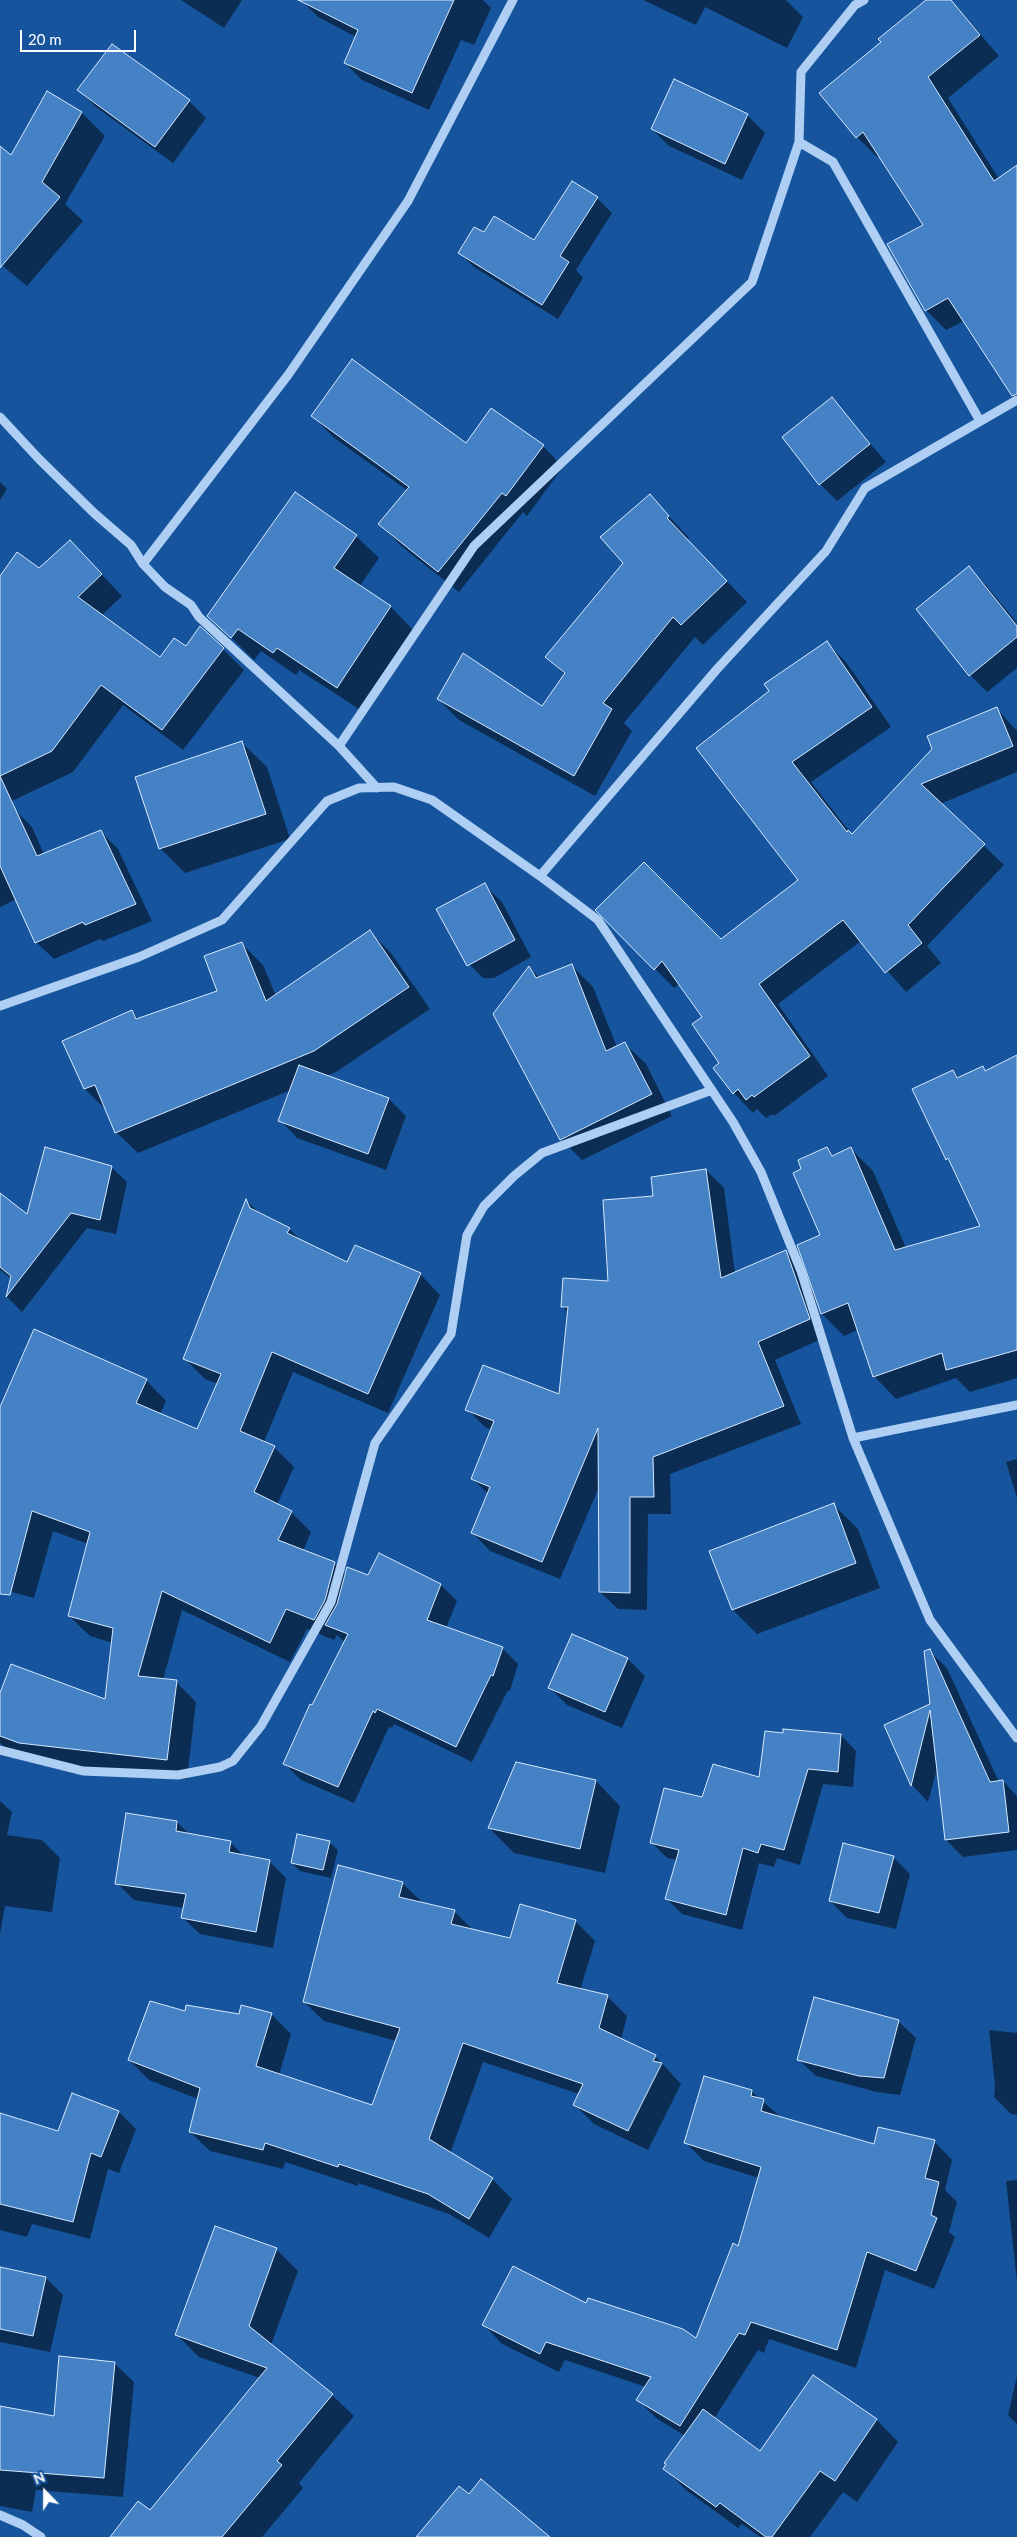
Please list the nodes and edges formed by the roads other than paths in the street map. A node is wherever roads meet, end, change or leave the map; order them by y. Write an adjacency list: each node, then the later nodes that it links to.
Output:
1 (513, 0): 7 (street)
2 (864, 0): 3 (street)
3 (799, 142): 6 (street); 8 (street)
4 (1017, 400): 6 (street)
5 (0, 417): 7 (street)
6 (980, 420): 10 (street)
7 (143, 564): 8 (street)
8 (339, 746): 9 (street)
9 (377, 788): 10 (street); 11 (street)
10 (540, 876): 12 (street)
11 (0, 1006)
12 (712, 1090): 14 (street); 16 (street)
13 (1017, 1405): 14 (street)
14 (853, 1438): 15 (street)
15 (1017, 1738)
16 (0, 1750)
17 (0, 2515): 18 (street)
18 (41, 2537)

